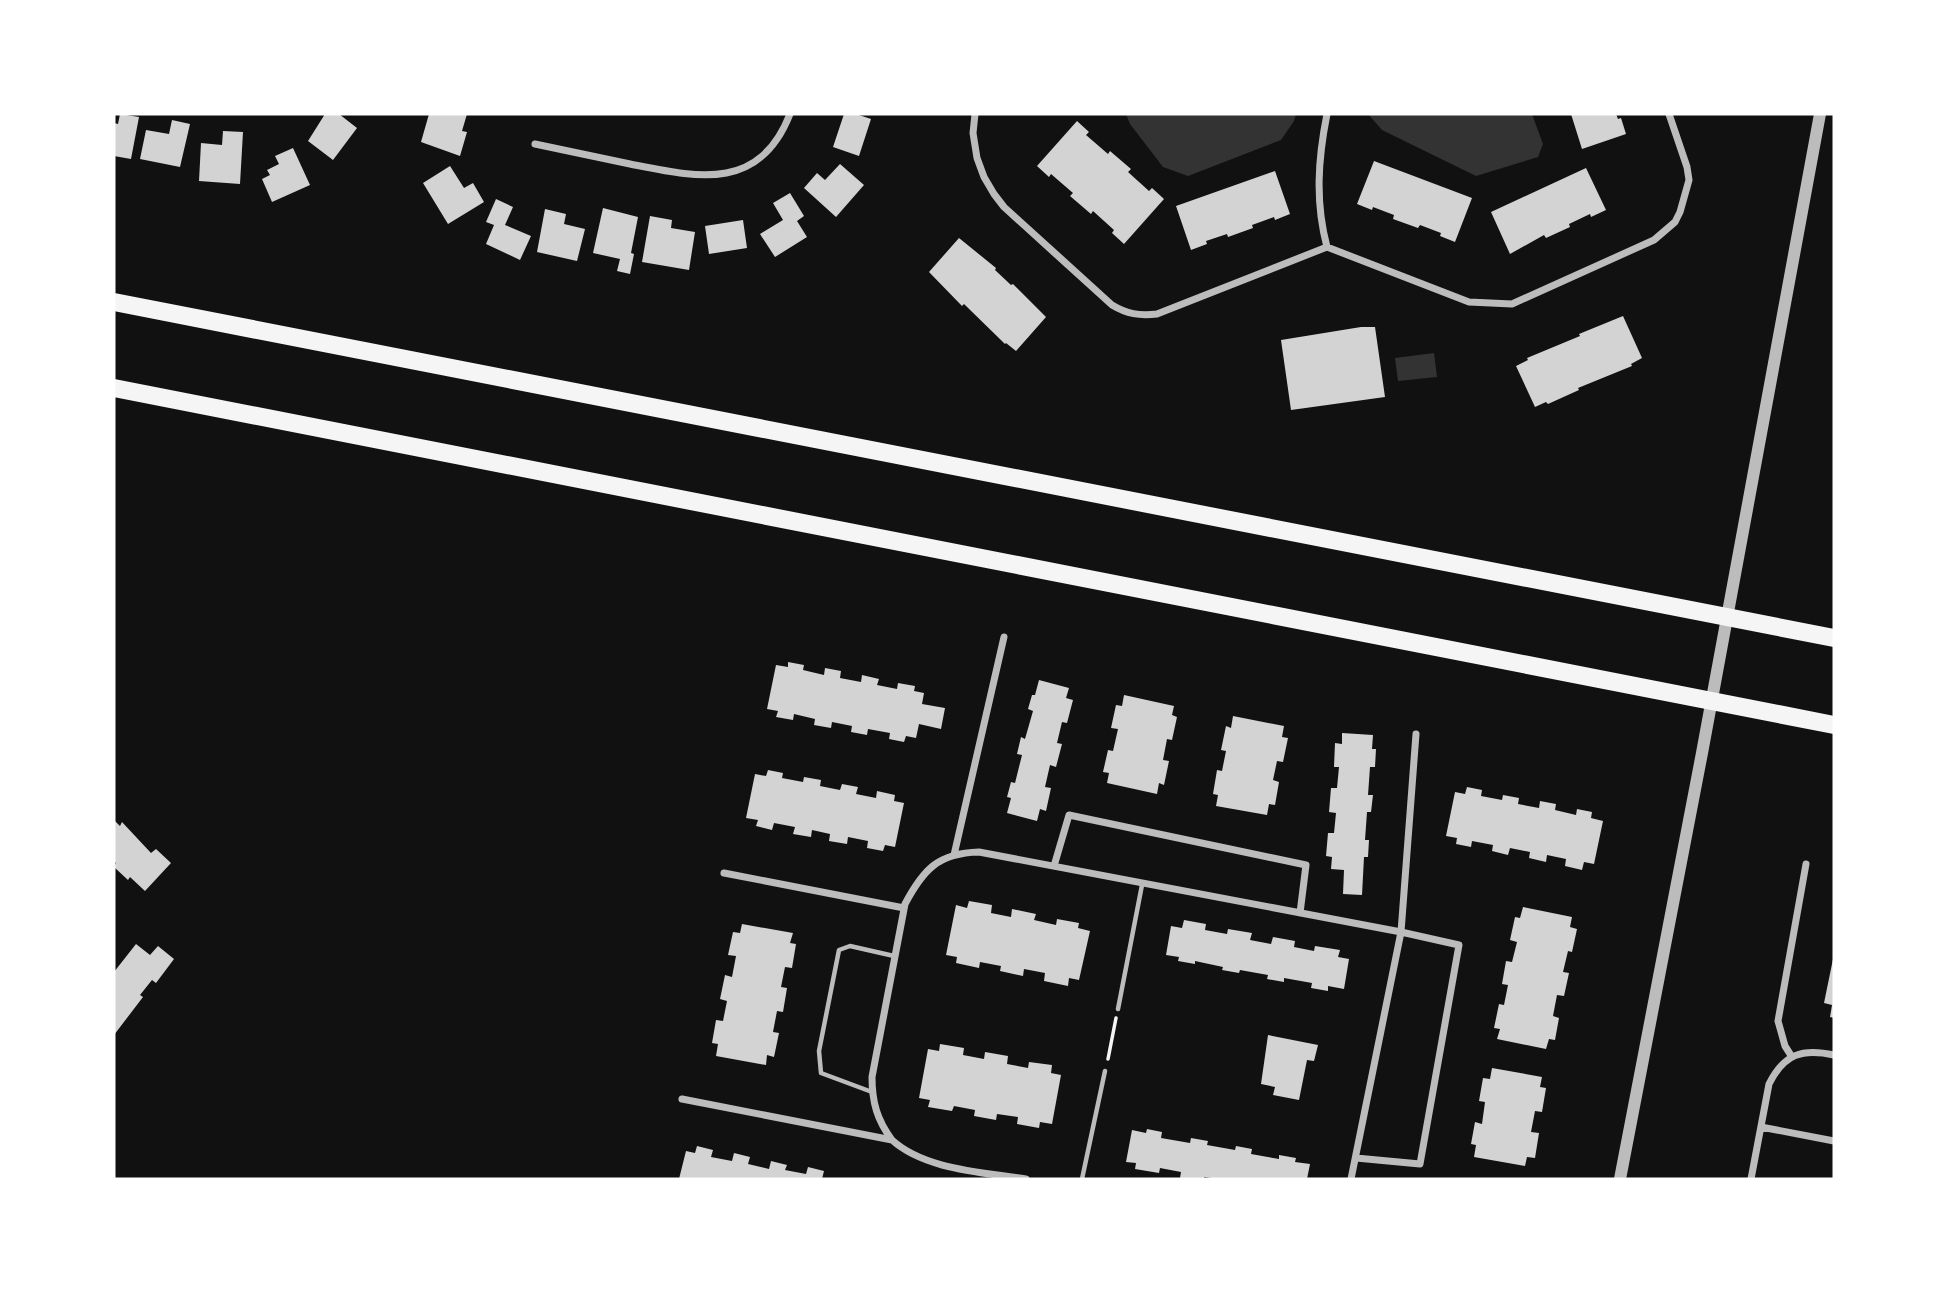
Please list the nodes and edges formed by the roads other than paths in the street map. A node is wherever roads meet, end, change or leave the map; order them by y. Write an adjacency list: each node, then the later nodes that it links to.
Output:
1 (790, 114): 6 (street)
2 (975, 114): 7 (street)
3 (1326, 114): 7 (street)
4 (1669, 114): 7 (street)
5 (1820, 114): 36 (street)
6 (535, 144)
7 (1327, 247)
8 (114, 302): 11 (highway)
9 (114, 388): 12 (highway)
10 (1004, 637): 14 (street)
11 (1834, 638)
12 (1834, 725)
13 (1416, 734): 21 (street)
14 (954, 855): 16 (street); 19 (street)
15 (1806, 864): 25 (street)
16 (1054, 866): 18 (street); 20 (street)
17 (724, 873): 19 (street)
18 (1142, 885): 20 (street); 23 (lane)
19 (904, 908): 22 (street)
20 (1300, 913): 21 (street)
21 (1401, 932): 32 (street); 32 (street)
22 (895, 957): 27 (street); 27 (lane)
23 (1118, 1009)
24 (1834, 1055): 25 (street)
25 (1792, 1057): 29 (street)
26 (1105, 1071): 34 (lane)
27 (872, 1092): 30 (street)
28 (682, 1099): 30 (street)
29 (1761, 1127): 31 (street); 37 (street)
30 (892, 1140): 33 (street)
31 (1834, 1141)
32 (1356, 1158): 35 (street)
33 (1026, 1179)
34 (1082, 1179)
35 (1351, 1179)
36 (1620, 1179)
37 (1751, 1179)

